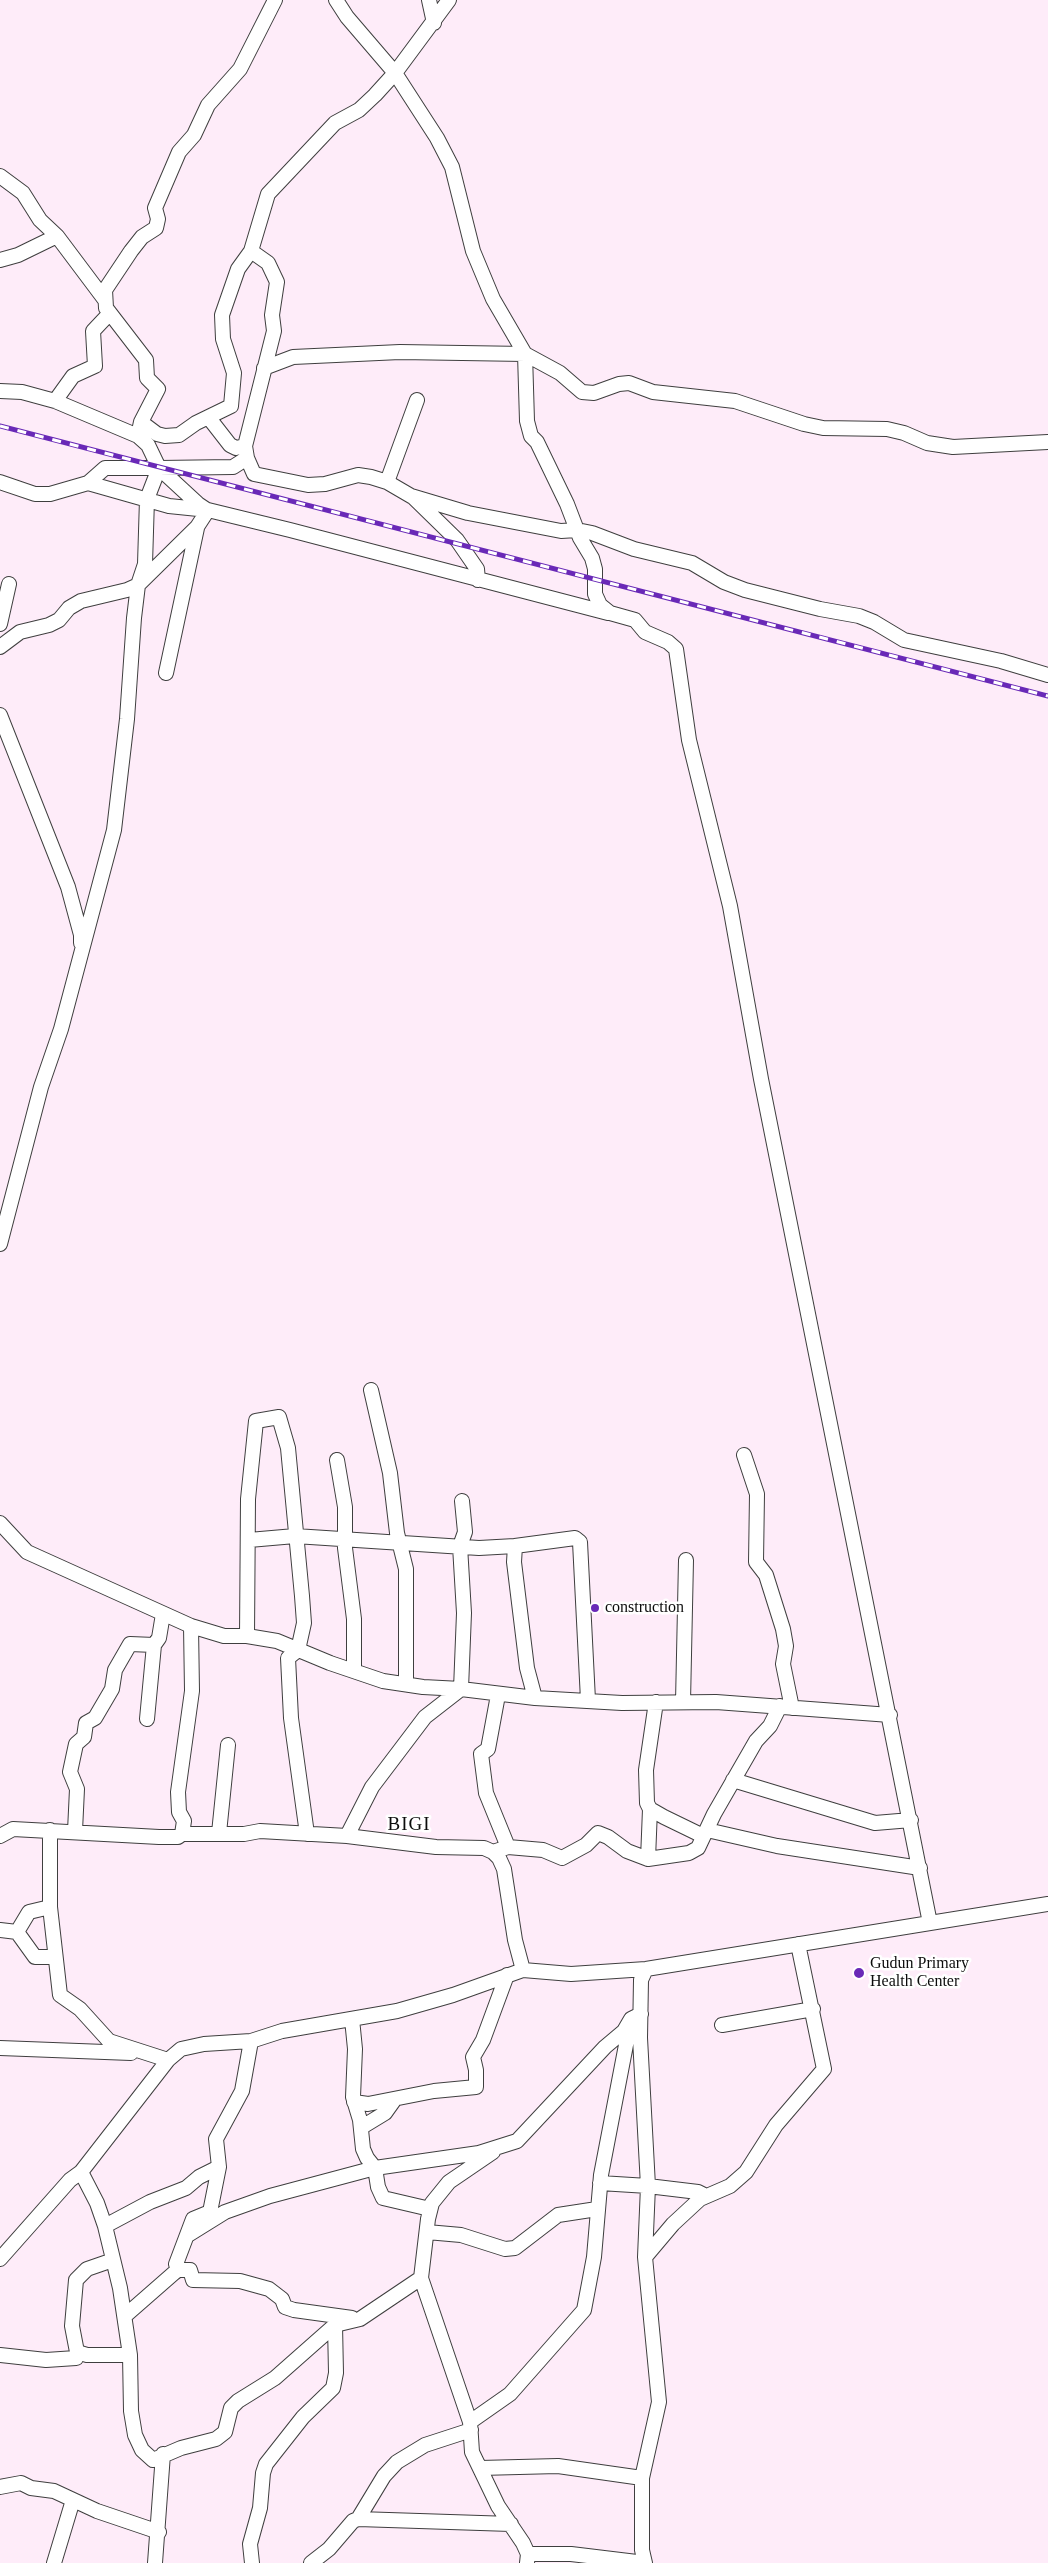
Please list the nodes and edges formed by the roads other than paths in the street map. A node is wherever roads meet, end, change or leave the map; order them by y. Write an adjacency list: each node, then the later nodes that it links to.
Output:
1 (274, 0): 11 (street)
2 (336, 0): 6 (street)
3 (429, 0): 5 (street)
4 (449, 0): 5 (street)
5 (434, 22): 6 (street)
6 (395, 73): 9 (street); 12 (street)
7 (0, 176): 8 (street)
8 (57, 236): 10 (street); 11 (street)
9 (250, 251): 13 (street); 17 (street)
10 (0, 260)
11 (108, 306): 16 (street); 18 (street)
12 (524, 354): 13 (street); 19 (street); 29 (street)
13 (264, 368): 20 (street)
14 (0, 391): 16 (street)
15 (417, 400): 23 (street)
16 (55, 401): 18 (street)
17 (209, 418): 18 (street); 20 (street)
18 (140, 429): 21 (street)
19 (1048, 442)
20 (246, 452): 21 (street); 23 (street)
21 (159, 468): 24 (street); 26 (street); 27 (street)
22 (0, 482): 24 (street)
23 (387, 482): 25 (street)
24 (88, 483): 26 (street)
25 (412, 496): 29 (street); 30 (street)
26 (147, 499): 27 (street); 32 (street)
27 (208, 510): 28 (street); 30 (street)
28 (197, 527): 32 (street); 36 (street)
29 (577, 530): 33 (street); 37 (street)
30 (478, 580): 33 (street)
31 (9, 584): 34 (street)
32 (138, 585): 35 (street); 39 (street)
33 (610, 613): 67 (street)
34 (0, 624)
35 (0, 647)
36 (166, 673)
37 (1048, 675)
38 (0, 714): 39 (street)
39 (81, 949): 40 (street)
40 (0, 1244)
41 (371, 1390): 49 (street)
42 (744, 1455): 66 (street)
43 (337, 1460): 47 (street)
44 (462, 1501): 50 (street)
45 (0, 1522): 53 (street)
46 (295, 1536): 47 (street); 48 (street); 48 (street); 57 (street)
47 (345, 1538): 49 (street); 58 (street)
48 (249, 1540): 55 (street)
49 (400, 1541): 50 (street); 59 (street)
50 (460, 1546): 51 (street); 60 (street)
51 (515, 1546): 62 (street); 63 (street)
52 (686, 1560): 65 (street)
53 (164, 1614): 54 (street); 56 (street)
54 (191, 1626): 55 (street); 77 (street)
55 (247, 1636): 57 (street)
56 (154, 1645): 68 (street); 74 (street)
57 (298, 1650): 58 (street); 78 (street)
58 (354, 1670): 59 (street)
59 (406, 1683): 60 (street)
60 (461, 1689): 61 (street); 80 (street)
61 (498, 1695): 62 (street); 81 (street)
62 (535, 1698): 63 (street)
63 (588, 1700): 64 (street)
64 (656, 1702): 65 (street); 71 (street)
65 (683, 1702): 66 (street)
66 (786, 1707): 67 (street); 70 (street)
67 (890, 1715): 72 (street)
68 (147, 1719)
69 (228, 1745): 76 (street)
70 (733, 1780): 72 (street); 75 (street)
71 (650, 1809): 75 (street); 83 (street)
72 (911, 1820): 84 (street)
73 (50, 1830): 74 (street); 79 (street); 86 (street)
74 (75, 1831): 77 (street)
75 (706, 1832): 83 (street); 84 (street)
76 (219, 1833): 77 (street); 78 (street)
77 (182, 1834)
78 (307, 1834): 80 (street)
79 (0, 1836)
80 (347, 1836): 82 (street)
81 (508, 1847): 82 (street); 83 (street)
82 (493, 1852): 93 (street)
83 (648, 1859)
84 (920, 1868): 87 (street)
85 (1048, 1904): 87 (street)
86 (50, 1907): 89 (street); 91 (street)
87 (930, 1922): 90 (street)
88 (0, 1930): 89 (street)
89 (17, 1932): 91 (street)
90 (798, 1944): 92 (street); 95 (street)
91 (54, 1956): 101 (street)
92 (646, 1969): 93 (street); 96 (street)
93 (523, 1970): 94 (street)
94 (507, 1975): 97 (street); 103 (street)
95 (813, 2009): 98 (street); 112 (street)
96 (636, 2017): 106 (street); 110 (street); 111 (street)
97 (352, 2019): 99 (street); 104 (street)
98 (722, 2025)
99 (251, 2041): 102 (street); 107 (street)
100 (0, 2048): 101 (street)
101 (147, 2053): 102 (street)
102 (168, 2060): 109 (street)
103 (395, 2099): 104 (street); 105 (street)
104 (354, 2102): 105 (street)
105 (362, 2127): 108 (street)
106 (499, 2147): 108 (street); 113 (street)
107 (219, 2167): 115 (street); 117 (street)
108 (375, 2168): 113 (street); 117 (street)
109 (81, 2172): 115 (street); 119 (street)
110 (600, 2183): 111 (street); 114 (street)
111 (648, 2186): 112 (street); 120 (street)
112 (706, 2196): 120 (street)
113 (430, 2209): 116 (street)
114 (597, 2209): 116 (street); 131 (street)
115 (105, 2226): 122 (street)
116 (427, 2232): 124 (street)
117 (188, 2235): 123 (street)
118 (0, 2239): 119 (street)
119 (17, 2240): 121 (street)
120 (645, 2257): 134 (street)
121 (0, 2259)
122 (113, 2260): 125 (street); 128 (street)
123 (178, 2270): 125 (street); 126 (street)
124 (421, 2278): 126 (street); 131 (street)
125 (126, 2315): 130 (street)
126 (360, 2319): 127 (street)
127 (335, 2326): 132 (street); 143 (street)
128 (78, 2352): 129 (street); 130 (street)
129 (0, 2355)
130 (130, 2355): 132 (street)
131 (470, 2426): 133 (street); 137 (street)
132 (163, 2454): 139 (street)
133 (480, 2468): 134 (street); 138 (street)
134 (642, 2478): 145 (street)
135 (0, 2487): 136 (street)
136 (73, 2500): 139 (street); 141 (street)
137 (358, 2520): 138 (street); 144 (street)
138 (511, 2524): 140 (street)
139 (159, 2532): 142 (street)
140 (528, 2559): 145 (street)
141 (54, 2563)
142 (155, 2563)
143 (252, 2563)
144 (311, 2563)
145 (645, 2563)

